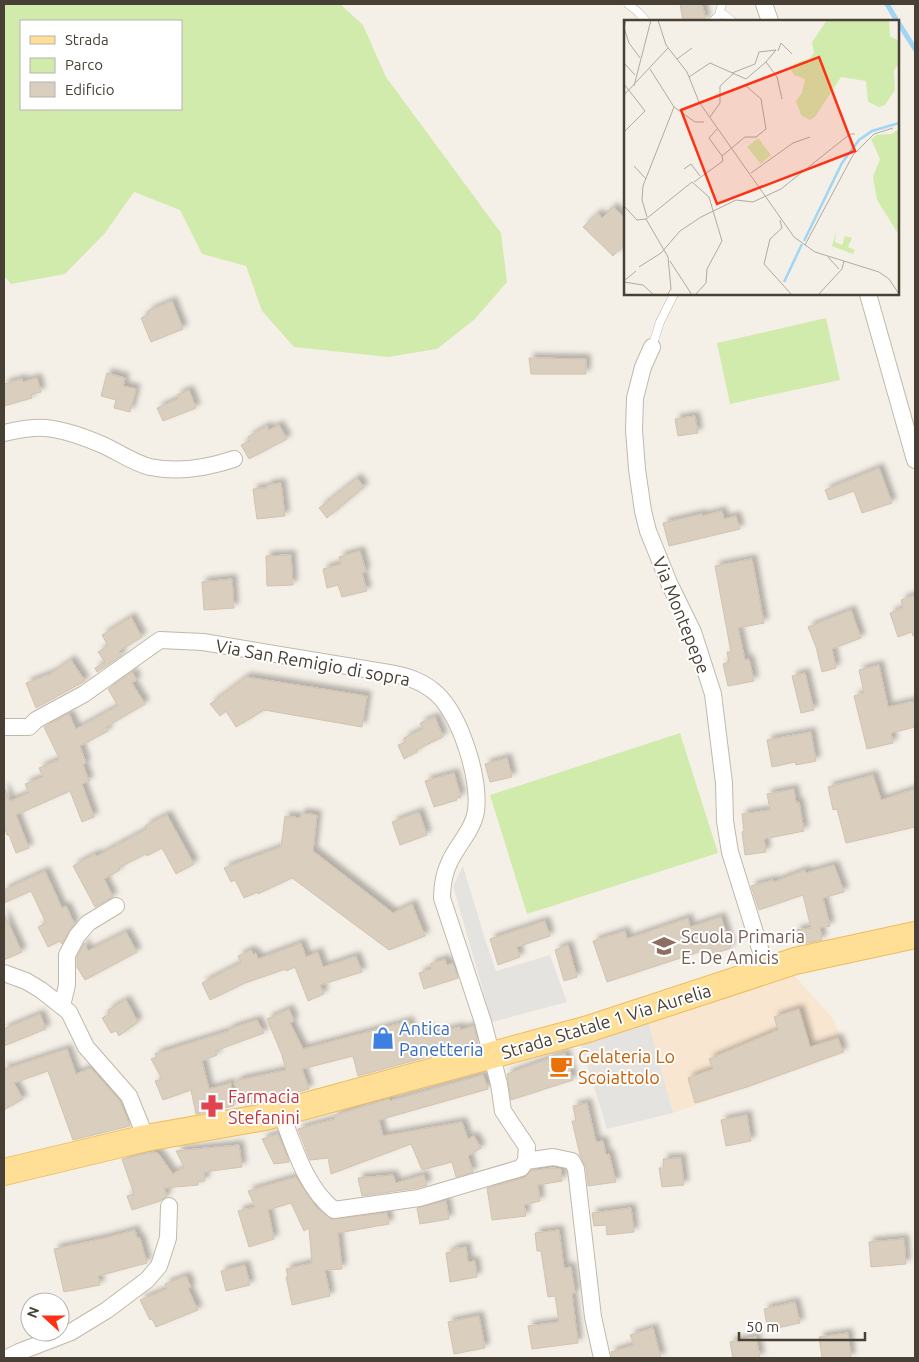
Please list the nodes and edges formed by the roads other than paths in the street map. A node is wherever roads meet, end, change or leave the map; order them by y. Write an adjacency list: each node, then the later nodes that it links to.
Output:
1 (628, 4): 5 (lane)
2 (722, 4): 4 (lane)
3 (764, 4): 8 (street)
4 (719, 15): 6 (lane); 7 (lane)
5 (645, 20)
6 (714, 20)
7 (731, 20)
8 (770, 20)
9 (674, 295): 11 (lane)
10 (868, 295): 14 (street)
11 (652, 347): 18 (street, Via Montepepe)
12 (4, 433): 13 (street)
13 (234, 459)
14 (915, 460)
15 (4, 727): 21 (street, Via San Remigio di sopra)
16 (116, 906): 20 (street)
17 (915, 935): 18 (main road, Strada Statale 1 Via Aurelia)
18 (767, 970): 21 (main road, Strada Statale 1 Via Aurelia)
19 (4, 973): 20 (street)
20 (62, 1006): 23 (street)
21 (491, 1056): 22 (main road, Strada Statale 1 Via Aurelia); 24 (street, Via San Remigio di sopra)
22 (281, 1113): 23 (main road, Strada Statale 1 Via Aurelia); 24 (street)
23 (146, 1138): 25 (main road, Strada Statale 1 Via Aurelia)
24 (526, 1161): 28 (street)
25 (4, 1172)
26 (169, 1206): 27 (street)
27 (7, 1358)
28 (602, 1358)

